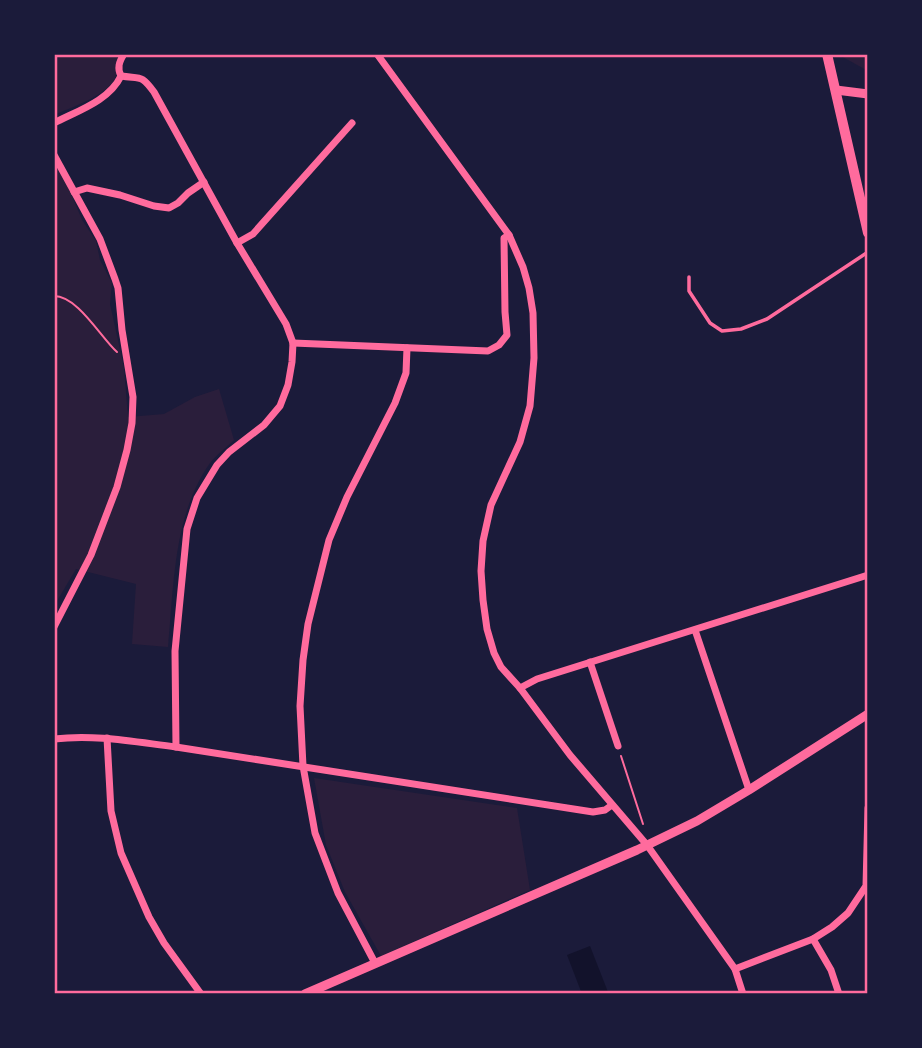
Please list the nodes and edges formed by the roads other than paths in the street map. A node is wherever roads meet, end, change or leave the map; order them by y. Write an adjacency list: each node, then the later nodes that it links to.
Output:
1 (124, 54): 4 (street)
2 (377, 54): 13 (street)
3 (827, 54): 5 (main road)
4 (121, 76): 7 (street); 10 (street)
5 (836, 90): 6 (street); 12 (main road)
6 (868, 94)
7 (54, 123)
8 (352, 123): 14 (street)
9 (54, 155): 11 (street)
10 (204, 182): 11 (street); 14 (street)
11 (74, 192): 20 (street)
12 (868, 233)
13 (509, 235): 18 (street); 23 (street)
14 (237, 243): 17 (street)
15 (868, 252): 16 (lane)
16 (689, 277)
17 (293, 342): 18 (street); 28 (street)
18 (407, 348): 29 (street)
19 (868, 575): 21 (street)
20 (54, 628)
21 (695, 630): 22 (street); 30 (street)
22 (590, 662): 23 (street); 27 (street)
23 (520, 688): 31 (street)
24 (868, 714): 30 (street)
25 (107, 738): 26 (street); 28 (street); 37 (street)
26 (54, 739)
27 (618, 746)
28 (176, 747): 29 (street)
29 (303, 766): 31 (street); 35 (street)
30 (749, 790): 33 (street)
31 (612, 805): 33 (street)
32 (868, 808): 34 (street)
33 (647, 845): 35 (street); 36 (street)
34 (813, 939): 36 (street); 40 (street)
35 (375, 963): 38 (street)
36 (736, 969): 39 (street)
37 (201, 994)
38 (305, 994)
39 (743, 994)
40 (839, 994)

